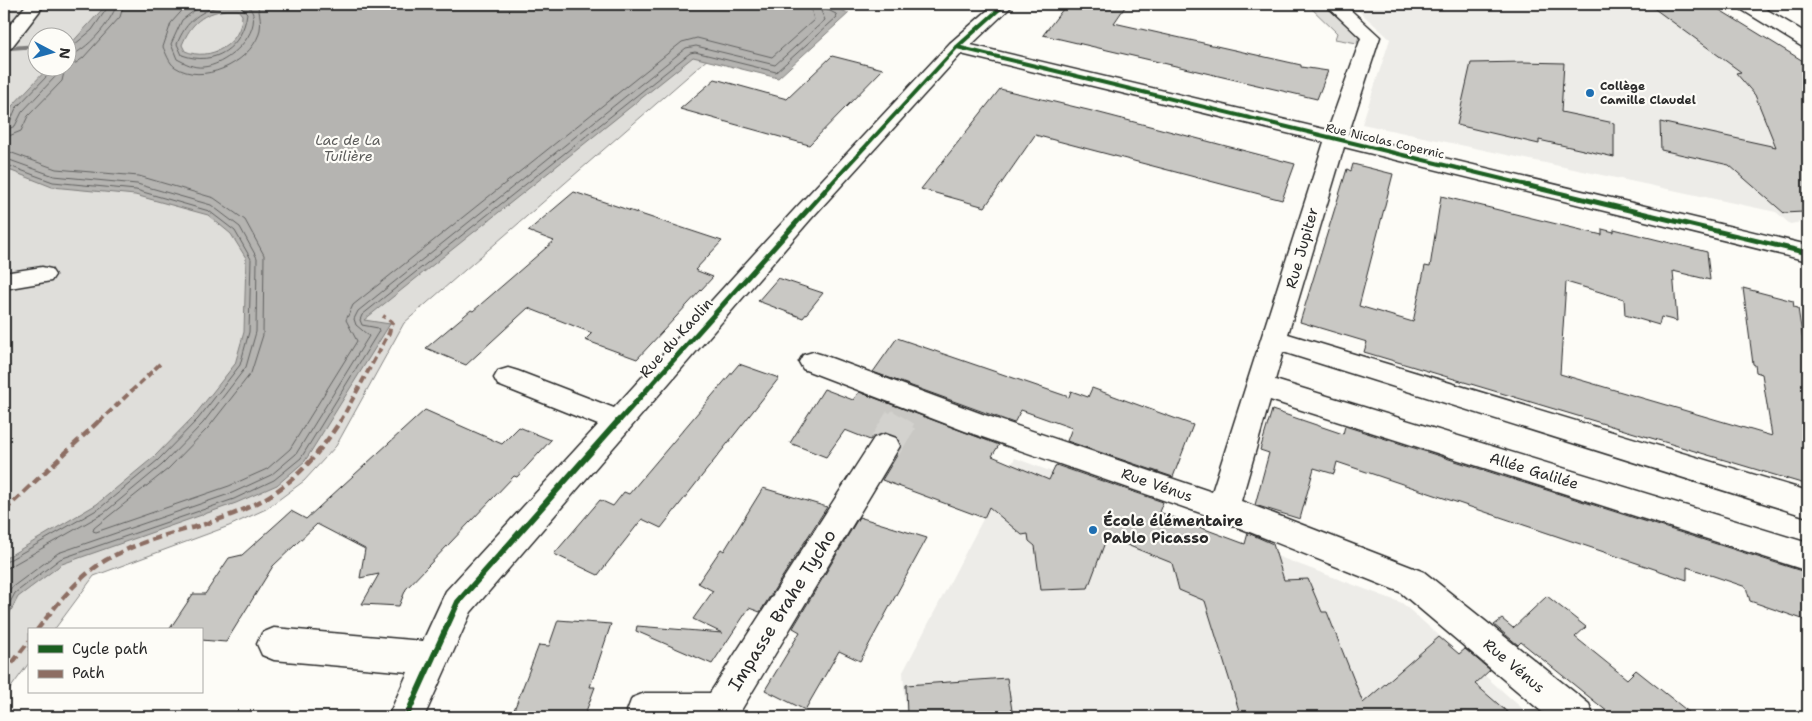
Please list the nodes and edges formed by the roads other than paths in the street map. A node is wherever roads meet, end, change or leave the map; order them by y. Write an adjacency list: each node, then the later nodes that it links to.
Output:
1 (36, 4): 6 (street)
2 (1004, 4): 7 (street, Rue du Kaolin)
3 (1334, 4): 8 (street, Rue Jupiter)
4 (1745, 4): 5 (street)
5 (1808, 42)
6 (4, 44)
7 (957, 47): 8 (street, Rue Nicolas Copernic); 16 (street, Rue du Kaolin)
8 (1336, 140): 9 (street, Rue Nicolas Copernic); 12 (street, Rue Jupiter)
9 (1808, 253)
10 (42, 275): 11 (street)
11 (4, 281)
12 (1275, 340): 15 (street, Rue Jupiter); 18 (street)
13 (813, 362): 19 (street, Rue Vénus)
14 (508, 378): 16 (street)
15 (1260, 386): 19 (street, Rue Jupiter); 20 (street, Allée Galilée)
16 (618, 421): 22 (street, Rue du Kaolin)
17 (885, 446): 23 (street, Impasse Brahe Tycho)
18 (1808, 504)
19 (1222, 508): 25 (street, Rue Vénus)
20 (1808, 557)
21 (274, 644): 22 (street)
22 (432, 658): 24 (street, Rue du Kaolin)
23 (645, 711)
24 (406, 717)
25 (1576, 717)

